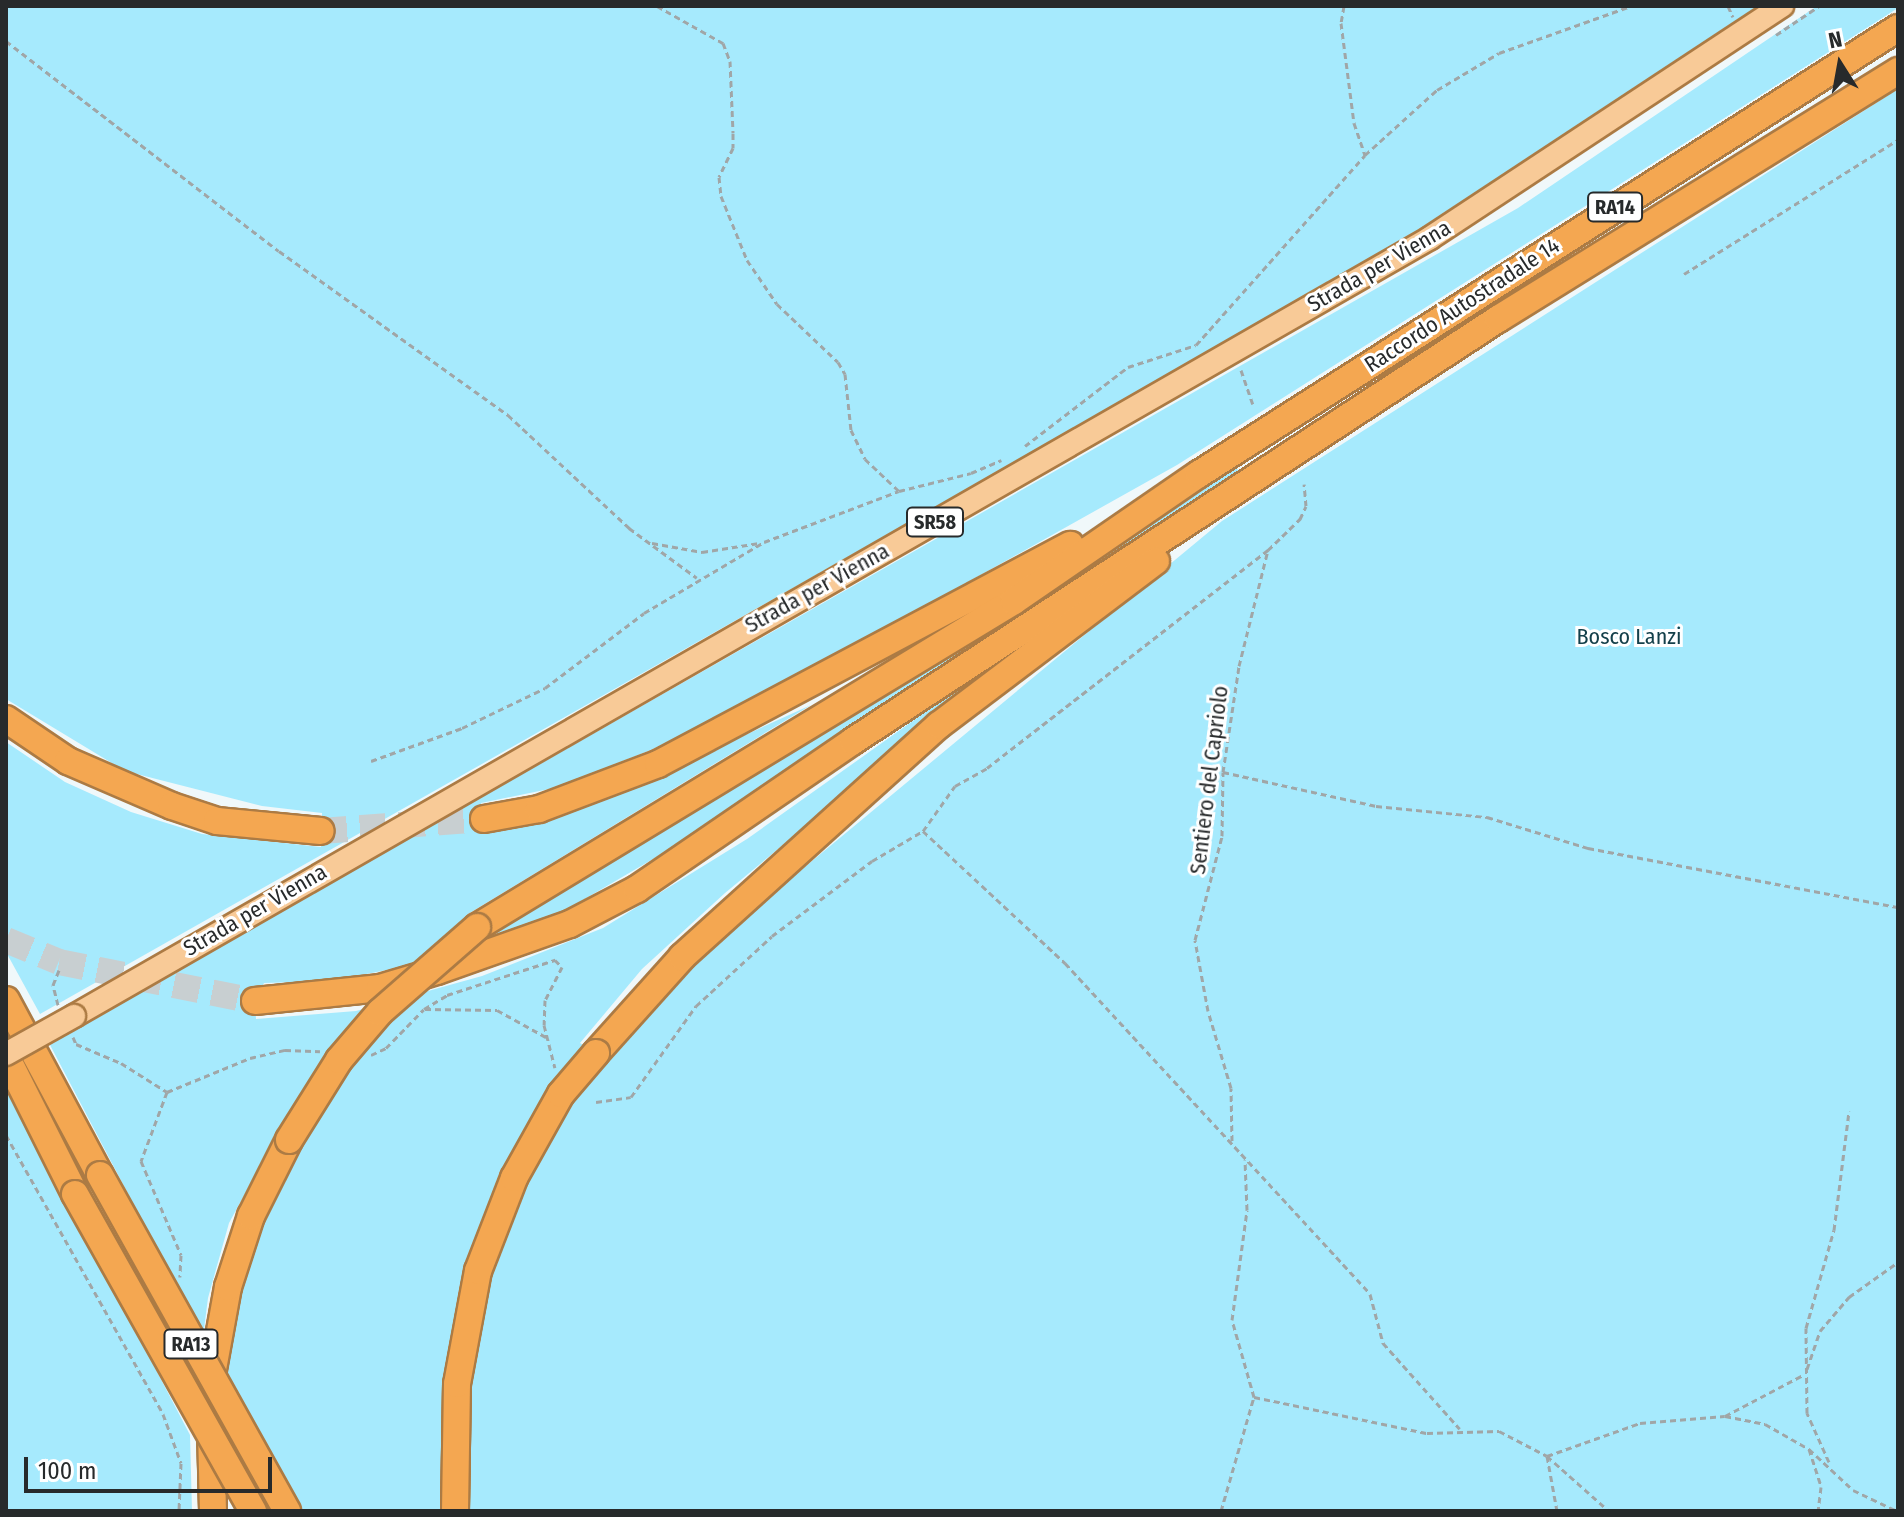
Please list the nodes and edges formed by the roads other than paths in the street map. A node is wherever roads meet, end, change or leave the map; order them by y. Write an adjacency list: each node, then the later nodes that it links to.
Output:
1 (1782, 6): 11 (main road, Strada per Vienna / SR58, bridge)
2 (1898, 28): 4 (highway, Raccordo Autostradale 14 / RA14)
3 (1898, 71): 5 (highway, Raccordo Autostradale 14 / RA14)
4 (1199, 474): 7 (highway); 12 (highway, bridge)
5 (1250, 481): 10 (highway); 15 (highway, bridge)
6 (6, 719): 8 (highway)
7 (484, 819)
8 (321, 831)
9 (6, 1000): 14 (highway, RA13, bridge)
10 (255, 1001)
11 (6, 1055): 13 (highway, RA13, bridge)
12 (213, 1511)
13 (253, 1511)
14 (287, 1511)
15 (455, 1511)

